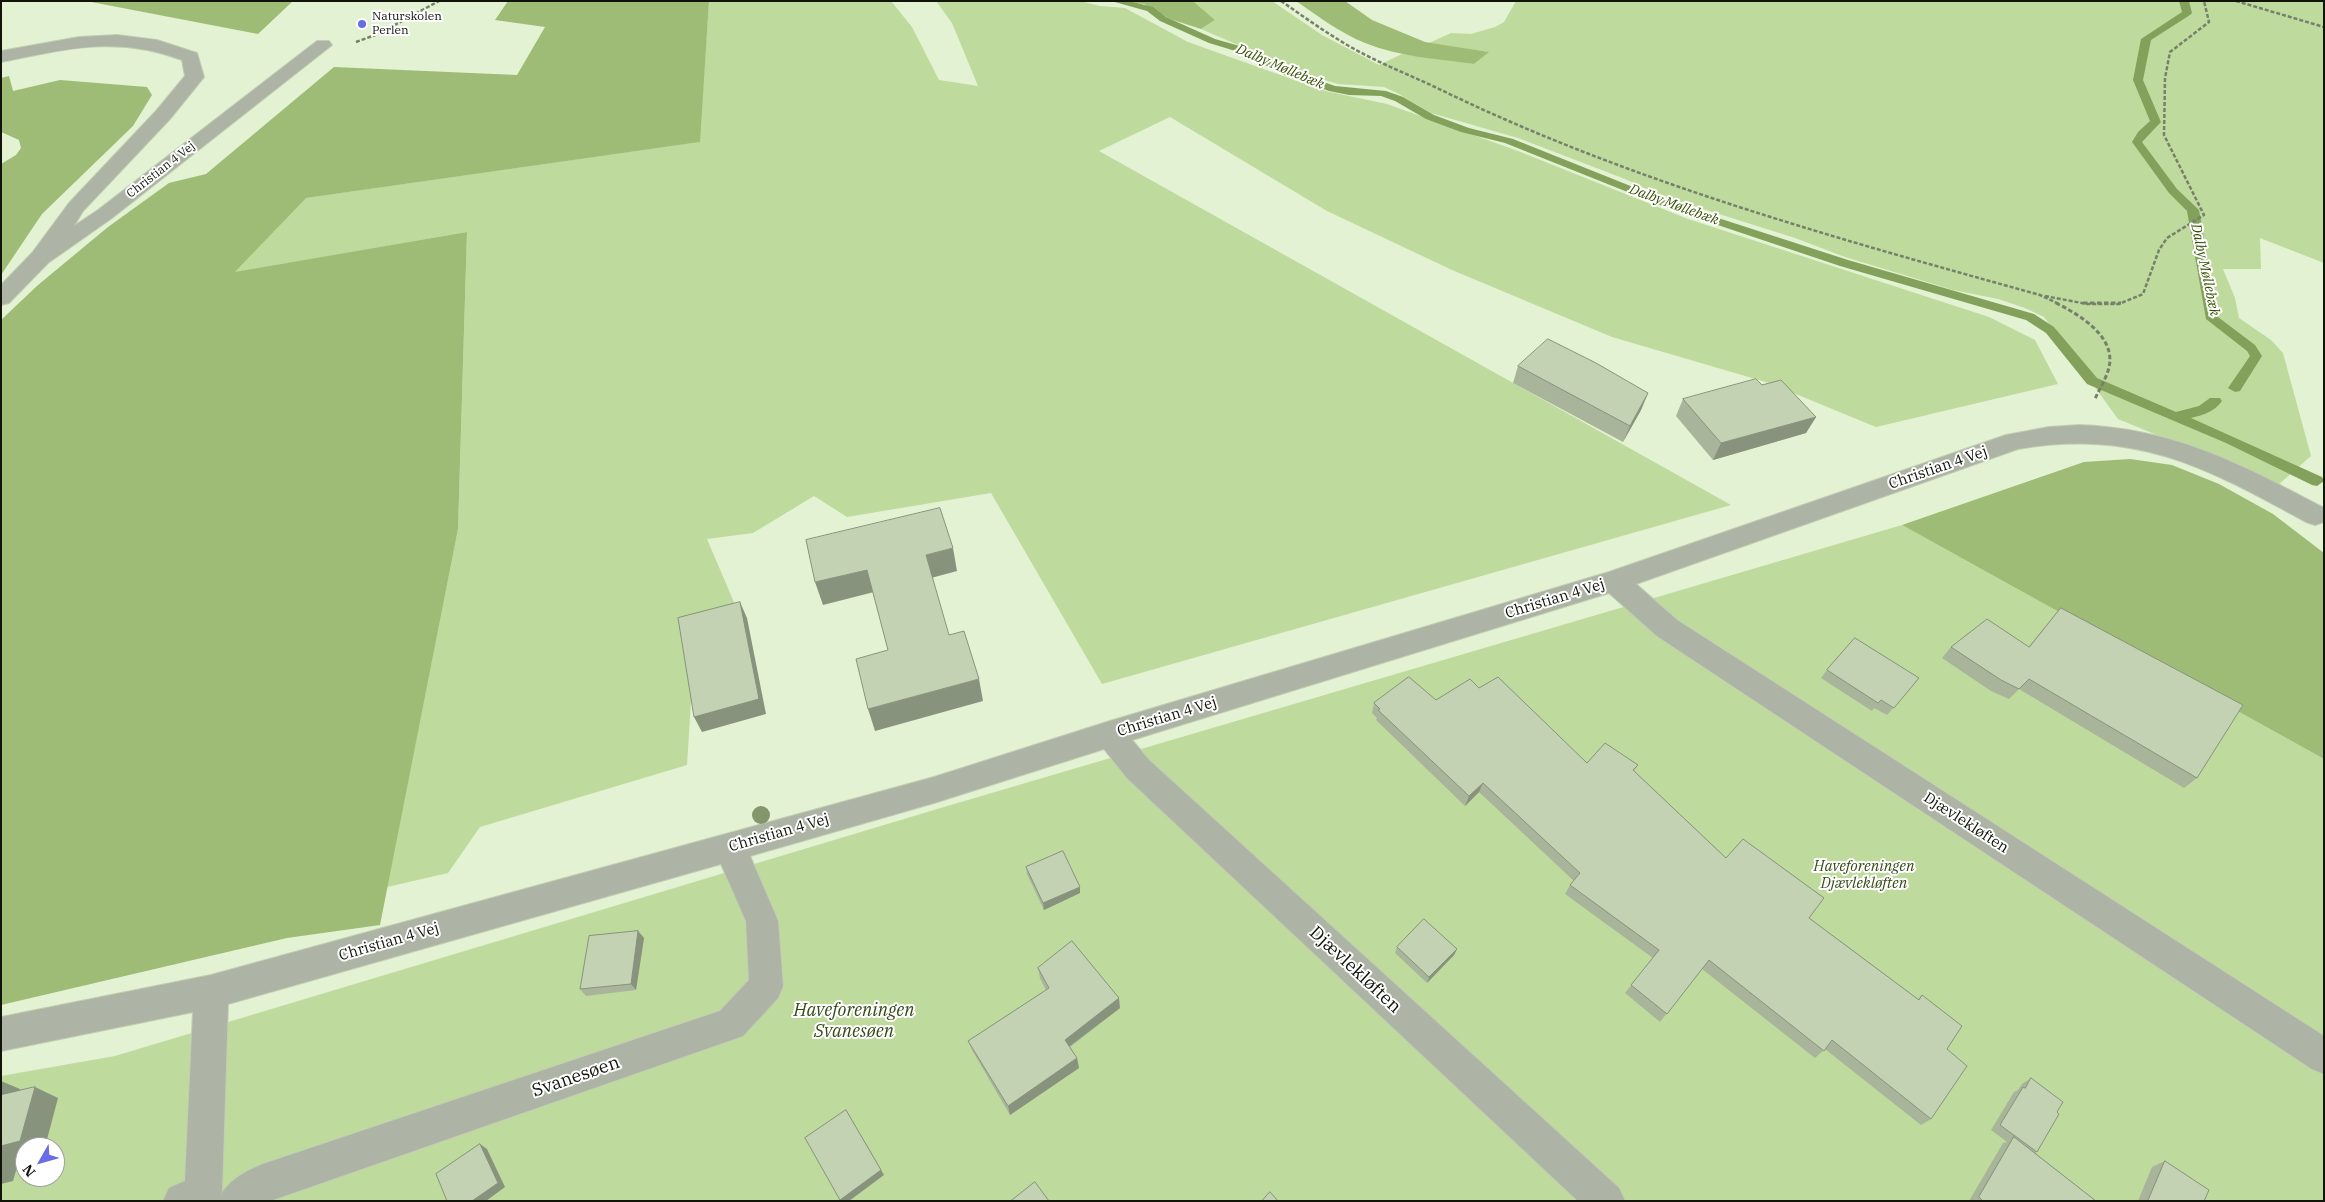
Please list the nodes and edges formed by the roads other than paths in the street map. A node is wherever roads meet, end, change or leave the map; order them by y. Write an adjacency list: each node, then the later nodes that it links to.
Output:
1 (323, 45): 3 (street, Christian 4 Vej)
2 (1, 57): 3 (street)
3 (40, 258): 4 (street, Christian 4 Vej)
4 (1, 298)
5 (2315, 515): 6 (street, Christian 4 Vej)
6 (1614, 581): 7 (street, Christian 4 Vej); 11 (street, Djævlekløften)
7 (1110, 734): 8 (street, Christian 4 Vej); 13 (street, Djævlekløften)
8 (730, 847): 9 (street, Christian 4 Vej); 12 (street, Svanesøen)
9 (211, 992): 10 (street, Christian 4 Vej); 12 (street, Svanesøen)
10 (1, 1034)
11 (2324, 1057)
12 (208, 1199)
13 (1606, 1201)

